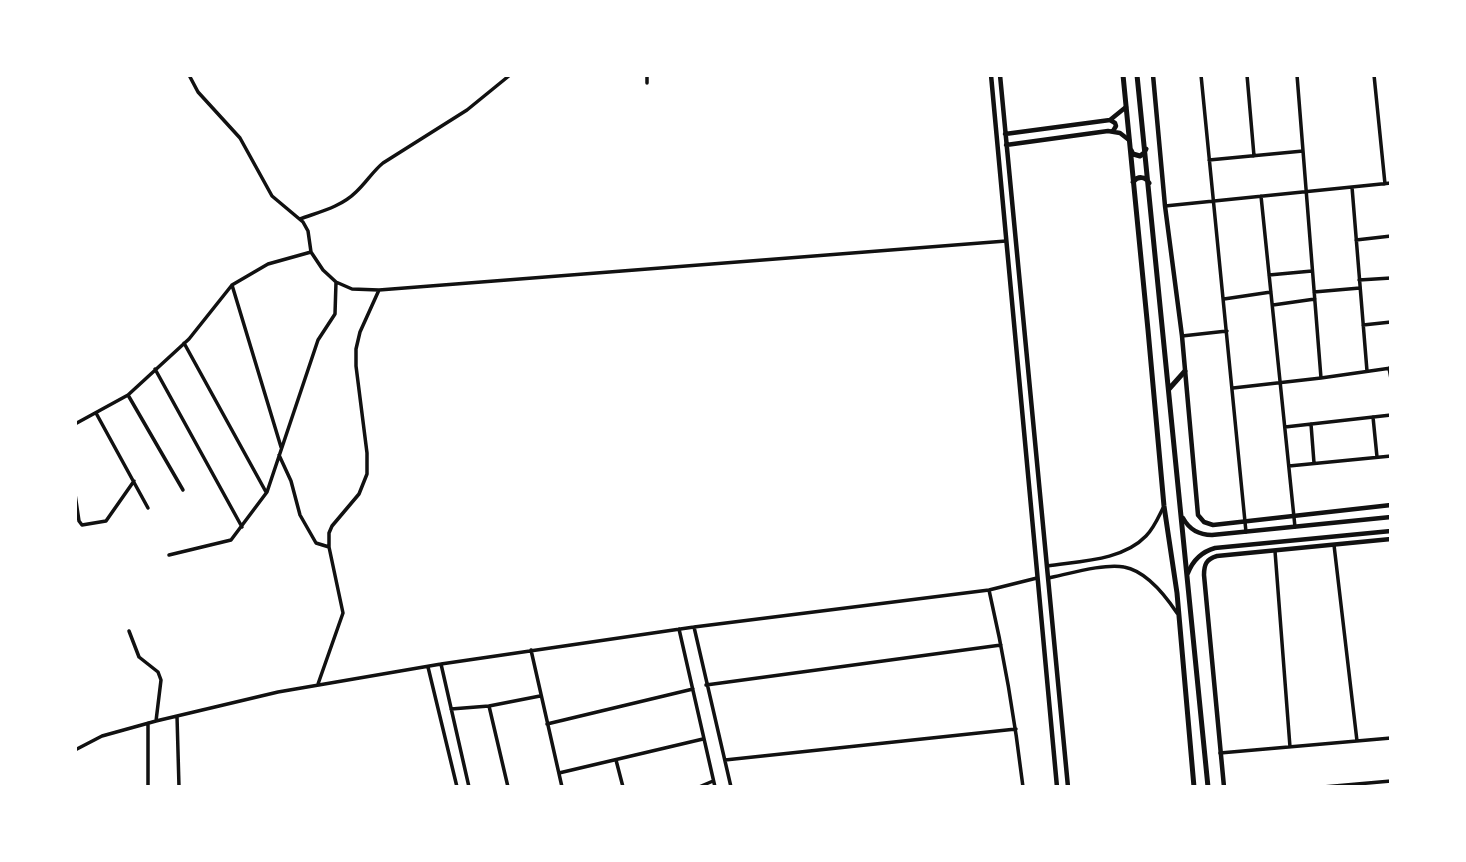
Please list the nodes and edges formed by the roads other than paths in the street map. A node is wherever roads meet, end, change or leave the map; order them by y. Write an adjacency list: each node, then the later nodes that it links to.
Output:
1 (189, 75): 34 (street)
2 (510, 75): 34 (street)
3 (647, 75): 13 (street)
4 (991, 75): 37 (street)
5 (1000, 75): 17 (street)
6 (1123, 75): 14 (highway)
7 (1137, 75): 20 (highway)
8 (1153, 75): 33 (street)
9 (1201, 75): 24 (street)
10 (1247, 75): 23 (street)
11 (1297, 75): 22 (street)
12 (1374, 75): 28 (street)
13 (647, 82)
14 (1126, 107): 15 (street); 18 (highway)
15 (1110, 120): 16 (street); 17 (street)
16 (1113, 131): 18 (street); 19 (street)
17 (1005, 134): 19 (street)
18 (1129, 141): 21 (highway)
19 (1006, 145): 79 (street)
20 (1146, 149): 21 (highway); 26 (highway)
21 (1131, 150): 25 (highway)
22 (1303, 151): 23 (street); 30 (street)
23 (1254, 156): 24 (street)
24 (1209, 160): 32 (street)
25 (1133, 182): 26 (highway); 86 (highway)
26 (1149, 183): 65 (highway)
27 (1391, 183): 28 (street)
28 (1385, 184): 29 (street)
29 (1352, 187): 30 (street); 36 (street)
30 (1306, 192): 31 (street); 39 (street)
31 (1261, 196): 32 (street); 40 (street)
32 (1214, 201): 33 (street); 49 (street)
33 (1165, 206): 55 (street)
34 (299, 219): 38 (street)
35 (1391, 236): 36 (street)
36 (1356, 240): 42 (street)
37 (1007, 241): 46 (street); 81 (street)
38 (311, 252): 43 (street); 44 (street)
39 (1312, 271): 40 (street); 48 (street)
40 (1269, 275): 47 (street)
41 (1391, 278): 42 (street)
42 (1359, 280): 45 (street)
43 (336, 282): 46 (street); 73 (street)
44 (232, 285): 56 (street); 73 (street)
45 (1360, 288): 48 (street); 53 (street)
46 (379, 290): 102 (street)
47 (1271, 292): 49 (street); 51 (street)
48 (1314, 292): 50 (street)
49 (1224, 299): 54 (street)
50 (1315, 299): 51 (street); 61 (street)
51 (1273, 305): 63 (street)
52 (1391, 322): 53 (street)
53 (1363, 325): 60 (street)
54 (1227, 331): 55 (street); 64 (street)
55 (1182, 336): 59 (street)
56 (184, 343): 58 (street); 83 (street)
57 (1390, 368): 60 (street); 62 (street)
58 (155, 369): 66 (street); 93 (street)
59 (1185, 371): 65 (highway); 91 (street)
60 (1367, 371): 61 (street)
61 (1321, 378): 63 (street)
62 (1391, 379)
63 (1280, 382): 64 (street); 72 (street)
64 (1233, 388): 91 (street)
65 (1169, 389): 88 (highway)
66 (128, 395): 67 (street); 82 (street)
67 (96, 413): 70 (street); 80 (street)
68 (1391, 415): 69 (street)
69 (1373, 417): 71 (street); 76 (street)
70 (75, 424)
71 (1311, 424): 72 (street); 77 (street)
72 (1285, 427): 78 (street)
73 (281, 448): 74 (street)
74 (279, 455): 83 (street); 102 (street)
75 (1391, 456): 76 (street)
76 (1377, 457): 77 (street)
77 (1314, 463): 78 (street)
78 (1289, 466): 89 (street)
79 (1039, 478): 81 (street); 106 (street)
80 (134, 481): 84 (street); 87 (street)
81 (1028, 481): 107 (street)
82 (183, 490)
83 (267, 492): 93 (street)
84 (75, 494)
85 (1391, 505): 89 (street)
86 (1164, 506): 106 (street); 113 (highway)
87 (148, 508)
88 (1182, 516): 96 (street); 109 (highway)
89 (1294, 516): 91 (street); 94 (street)
90 (1391, 517): 92 (street)
91 (1245, 521): 96 (street)
92 (1330, 523): 94 (street); 97 (street)
93 (242, 527): 105 (street)
94 (1298, 527): 96 (street); 99 (street)
95 (1391, 531): 97 (street)
96 (1246, 532)
97 (1333, 536): 99 (street)
98 (1391, 539): 101 (street)
99 (1302, 540): 100 (street)
100 (1266, 543): 103 (street); 109 (street)
101 (1334, 545): 104 (street); 134 (street)
102 (329, 547): 121 (street)
103 (1268, 551): 104 (street); 137 (street)
104 (1275, 551): 135 (street)
105 (169, 555)
106 (1047, 566): 108 (street)
107 (1037, 578): 110 (street); 111 (street)
108 (1048, 578): 112 (street); 113 (street)
109 (1187, 581): 157 (highway)
110 (989, 590): 114 (street); 117 (street)
111 (1039, 600): 112 (street); 154 (street)
112 (1050, 600): 155 (street)
113 (1178, 614): 156 (highway)
114 (694, 626): 115 (street); 122 (street)
115 (679, 629): 118 (street); 123 (street)
116 (129, 631): 128 (street)
117 (1001, 645): 122 (street); 131 (street)
118 (531, 650): 119 (street); 124 (street)
119 (441, 664): 120 (street); 126 (street)
120 (428, 667): 121 (street); 146 (street)
121 (318, 685): 127 (street)
122 (706, 685): 138 (street)
123 (693, 689): 130 (street); 132 (street)
124 (540, 696): 125 (street); 130 (street)
125 (489, 706): 126 (street); 148 (street)
126 (451, 709): 147 (street)
127 (177, 716): 128 (street); 145 (street)
128 (156, 720): 129 (street)
129 (148, 723): 136 (street); 144 (street)
130 (547, 724): 140 (street)
131 (1016, 729): 138 (street); 153 (street)
132 (704, 738): 139 (street); 142 (street)
133 (1391, 738): 134 (street)
134 (1357, 741): 135 (street)
135 (1290, 747): 137 (street)
136 (75, 750)
137 (1220, 753): 158 (street)
138 (725, 760): 152 (street)
139 (616, 761): 140 (street); 150 (street)
140 (559, 773): 149 (street)
141 (1391, 781): 143 (street)
142 (714, 784): 151 (street)
143 (1362, 785): 159 (street)
144 (148, 787)
145 (179, 787)
146 (457, 787)
147 (469, 787)
148 (508, 787)
149 (562, 787)
150 (623, 787)
151 (699, 787)
152 (731, 787)
153 (1023, 787)
154 (1057, 787)
155 (1068, 787)
156 (1194, 787)
157 (1208, 787)
158 (1224, 787)
159 (1323, 787)

